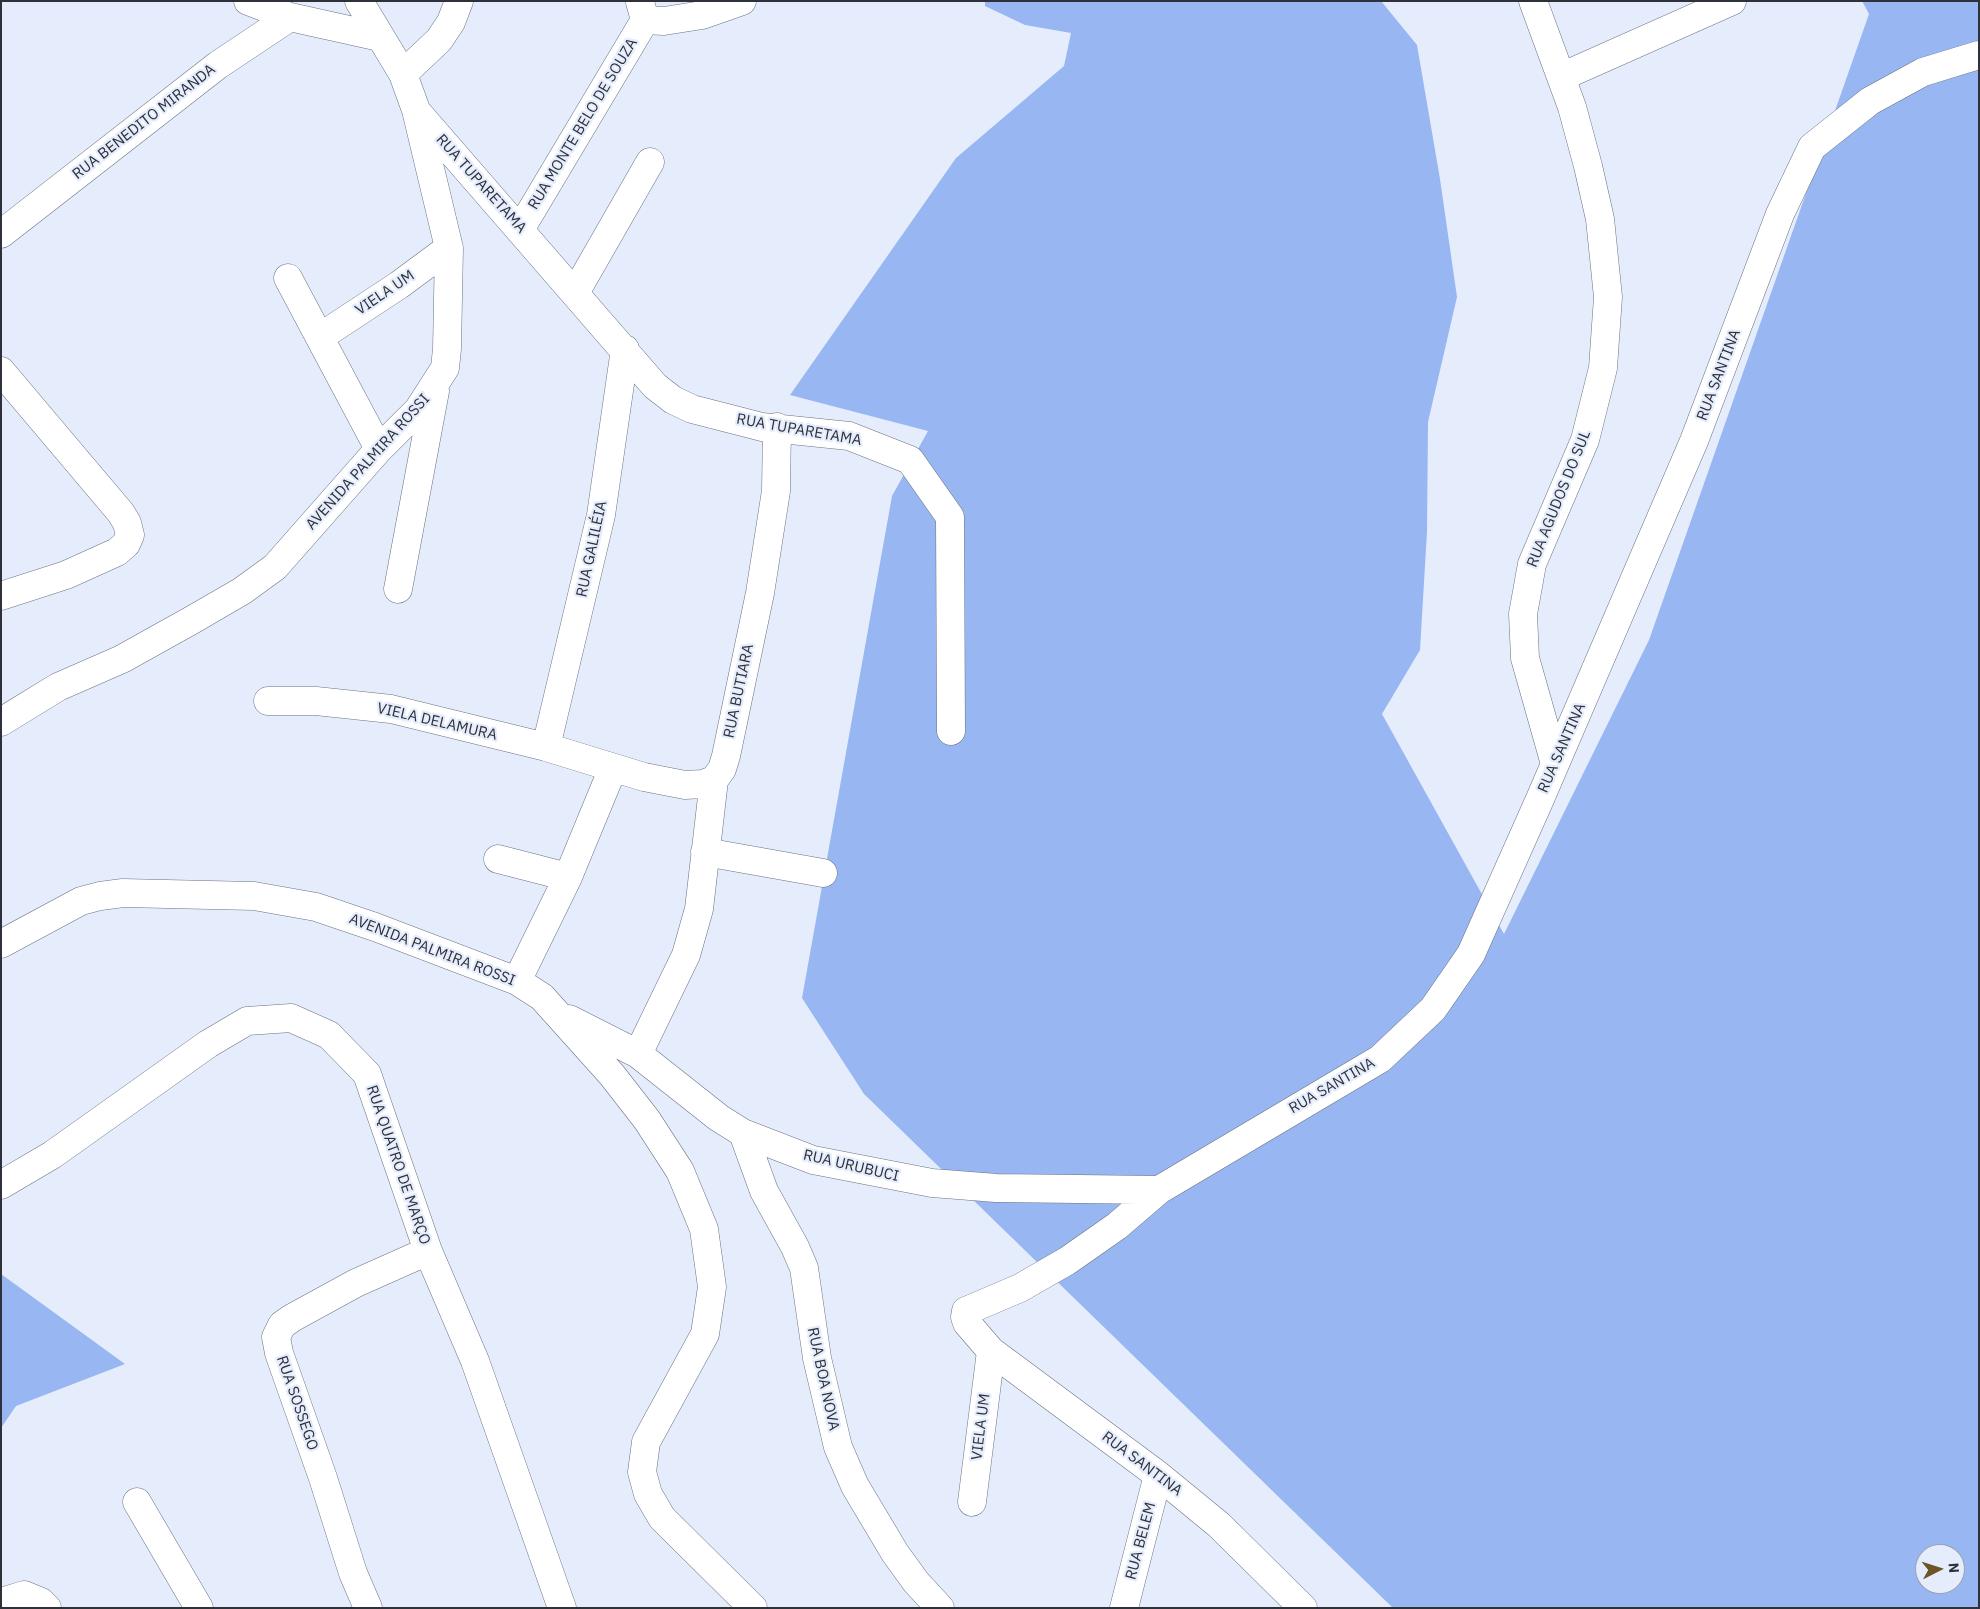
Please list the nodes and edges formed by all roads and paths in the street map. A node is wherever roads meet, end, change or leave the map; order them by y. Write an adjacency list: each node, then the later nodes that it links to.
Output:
1 (248, 1): 8 (street)
2 (359, 1): 9 (street, AVENIDA PALMIRA ROSSI)
3 (459, 1): 11 (street)
4 (742, 1): 7 (street)
5 (1533, 1): 12 (street, RUA AGUDOS DO SUL)
6 (1732, 1): 12 (street)
7 (642, 10): 15 (street, RUA MONTE BELO DE SOUZA)
8 (290, 17): 9 (street); 16 (street, RUA BENEDITO MIRANDA)
9 (380, 37): 11 (street, AVENIDA PALMIRA ROSSI)
10 (1979, 55): 32 (street, RUA SANTINA)
11 (402, 74): 13 (street, AVENIDA PALMIRA ROSSI)
12 (1561, 77): 32 (street, RUA AGUDOS DO SUL)
13 (416, 110): 15 (street, RUA TUPARETAMA); 17 (street, AVENIDA PALMIRA ROSSI)
14 (650, 162): 19 (street)
15 (521, 228): 19 (street, RUA TUPARETAMA)
16 (1, 234)
17 (449, 248): 20 (street, VIELA UM); 23 (street, AVENIDA PALMIRA ROSSI)
18 (288, 278): 20 (street)
19 (575, 293): 21 (street, RUA TUPARETAMA)
20 (320, 337): 25 (street)
21 (625, 349): 24 (street, RUA TUPARETAMA); 31 (street, RUA GALILÉIA)
22 (1, 371): 27 (street)
23 (436, 385): 25 (street, AVENIDA PALMIRA ROSSI); 26 (street)
24 (777, 427): 30 (street, RUA TUPARETAMA); 34 (street, RUA BUTIARA)
25 (379, 449): 29 (street, AVENIDA PALMIRA ROSSI)
26 (398, 589)
27 (1, 596)
28 (268, 700): 31 (street, VIELA DELAMURA)
29 (1, 722)
30 (951, 730)
31 (546, 747): 33 (street)
32 (1556, 764): 45 (street, RUA SANTINA)
33 (613, 768): 34 (street); 38 (street)
34 (714, 780): 35 (street)
35 (706, 852): 37 (street); 42 (street)
36 (498, 859): 38 (street)
37 (823, 874)
38 (568, 878): 40 (street)
39 (1, 944): 40 (street, AVENIDA PALMIRA ROSSI)
40 (517, 981): 41 (street, AVENIDA PALMIRA ROSSI)
41 (554, 1012): 42 (street, RUA URUBUCI); 53 (street, AVENIDA PALMIRA ROSSI)
42 (638, 1054): 43 (street, RUA URUBUCI)
43 (743, 1133): 45 (street, RUA URUBUCI); 57 (street, RUA BOA NOVA)
44 (1, 1186): 46 (street, RUA QUATRO DE MARÇO)
45 (1159, 1190): 47 (street, RUA SANTINA)
46 (428, 1251): 55 (street, RUA SOSSEGO); 56 (street, RUA QUATRO DE MARÇO)
47 (990, 1351): 48 (street, RUA SANTINA); 50 (street, VIELA UM)
48 (1158, 1475): 58 (street, RUA BELEM); 59 (street, RUA SANTINA)
49 (137, 1502): 54 (street)
50 (972, 1502)
51 (1, 1602): 52 (street)
52 (44, 1605)
53 (751, 1607)
54 (199, 1608)
55 (368, 1608)
56 (562, 1608)
57 (940, 1608)
58 (1124, 1608)
59 (1303, 1608)

